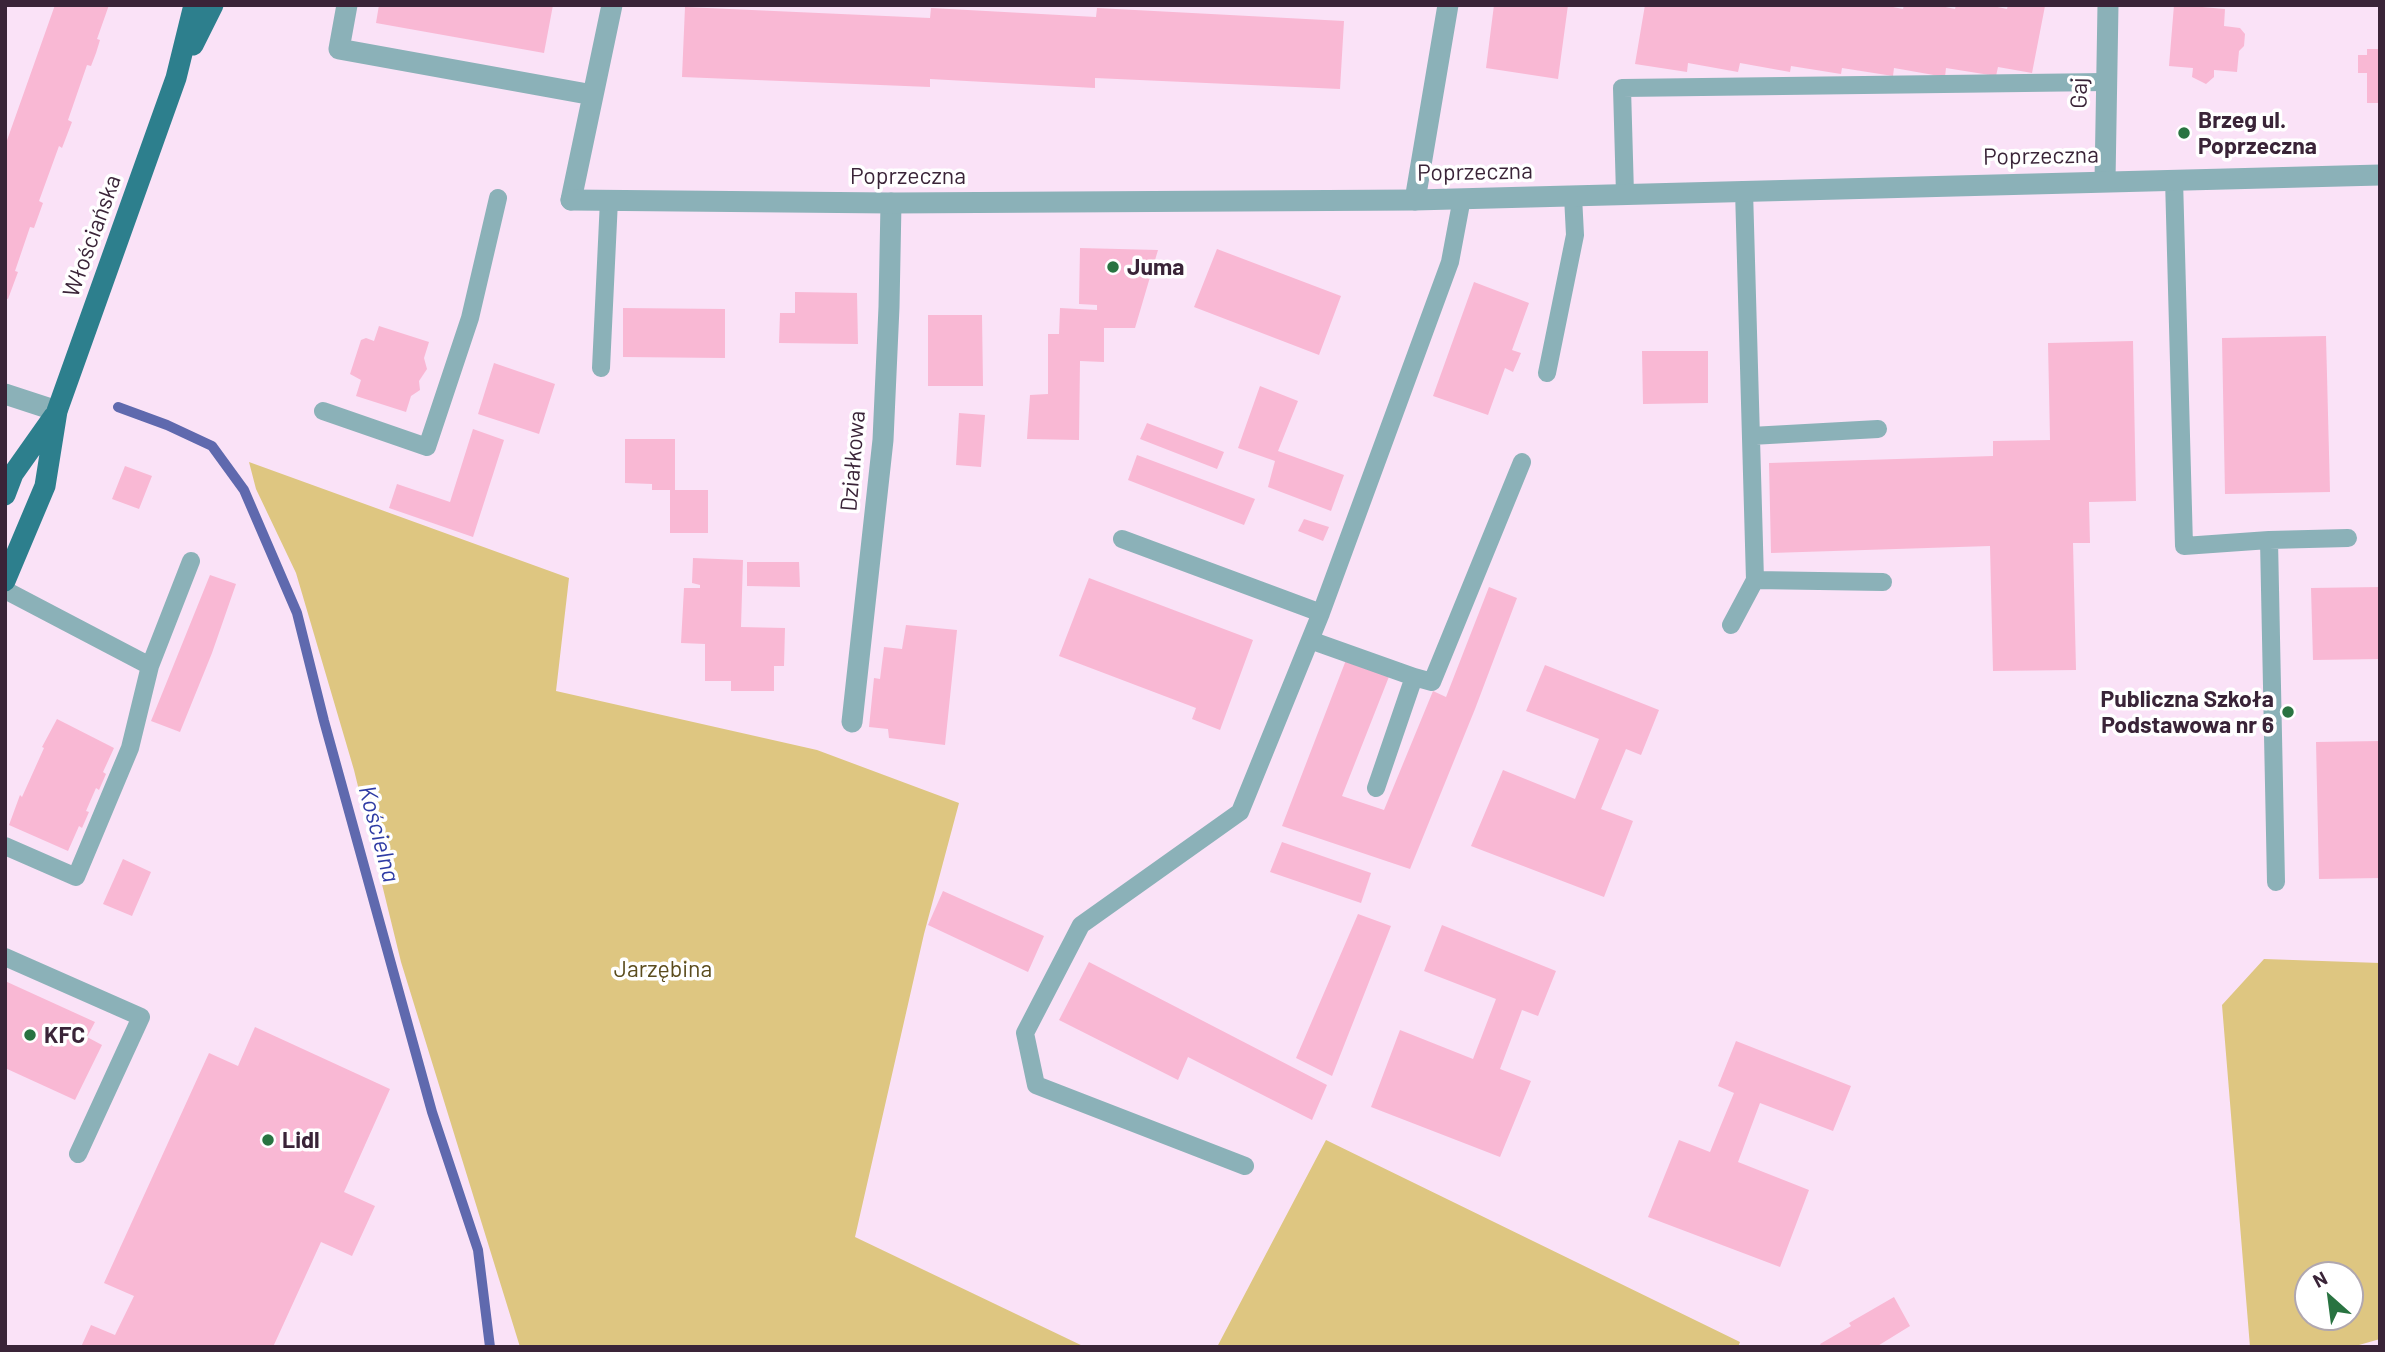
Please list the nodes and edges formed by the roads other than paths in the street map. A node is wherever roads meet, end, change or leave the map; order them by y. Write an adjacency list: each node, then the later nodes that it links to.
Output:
1 (194, 5): 7 (main road)
2 (213, 5): 7 (main road)
3 (347, 5): 9 (street)
4 (612, 5): 9 (street)
5 (1448, 5): 19 (street)
6 (2108, 5): 8 (street, Gaj)
7 (176, 78): 24 (main road, Włościańska)
8 (2105, 82): 12 (street, Gaj); 14 (lane)
9 (593, 95): 18 (street, Poprzeczna)
10 (2380, 175): 11 (street, Poprzeczna)
11 (2174, 179): 12 (street, Poprzeczna); 32 (lane)
12 (2105, 181): 13 (street, Poprzeczna)
13 (1744, 190): 14 (street, Poprzeczna); 27 (lane)
14 (1625, 194): 15 (street, Poprzeczna)
15 (1573, 196): 17 (street, Poprzeczna); 22 (lane)
16 (498, 198): 25 (lane)
17 (1462, 198): 19 (street, Poprzeczna); 38 (lane)
18 (609, 200): 20 (street, Poprzeczna); 21 (lane)
19 (1415, 200): 20 (street, Poprzeczna)
20 (891, 203): 43 (street, Działkowa)
21 (601, 368)
22 (1547, 373)
23 (5, 394): 24 (street)
24 (57, 411): 29 (main road, Włościańska); 35 (main road, Włościańska)
25 (323, 411)
26 (1878, 429): 27 (lane)
27 (1751, 436): 34 (lane)
28 (1522, 461): 42 (lane)
29 (5, 495)
30 (2348, 538): 32 (lane)
31 (1122, 539): 38 (lane)
32 (2269, 540): 46 (lane)
33 (191, 561): 41 (lane)
34 (1755, 580): 36 (lane); 39 (lane)
35 (5, 581)
36 (1883, 582)
37 (5, 590): 41 (lane)
38 (1321, 613): 40 (lane)
39 (1731, 625)
40 (1310, 640): 42 (lane); 49 (lane)
41 (150, 666): 45 (lane)
42 (1414, 677): 44 (lane)
43 (852, 722)
44 (1376, 788)
45 (5, 846)
46 (2276, 882)
47 (5, 957): 48 (lane)
48 (78, 1154)
49 (1245, 1166)

